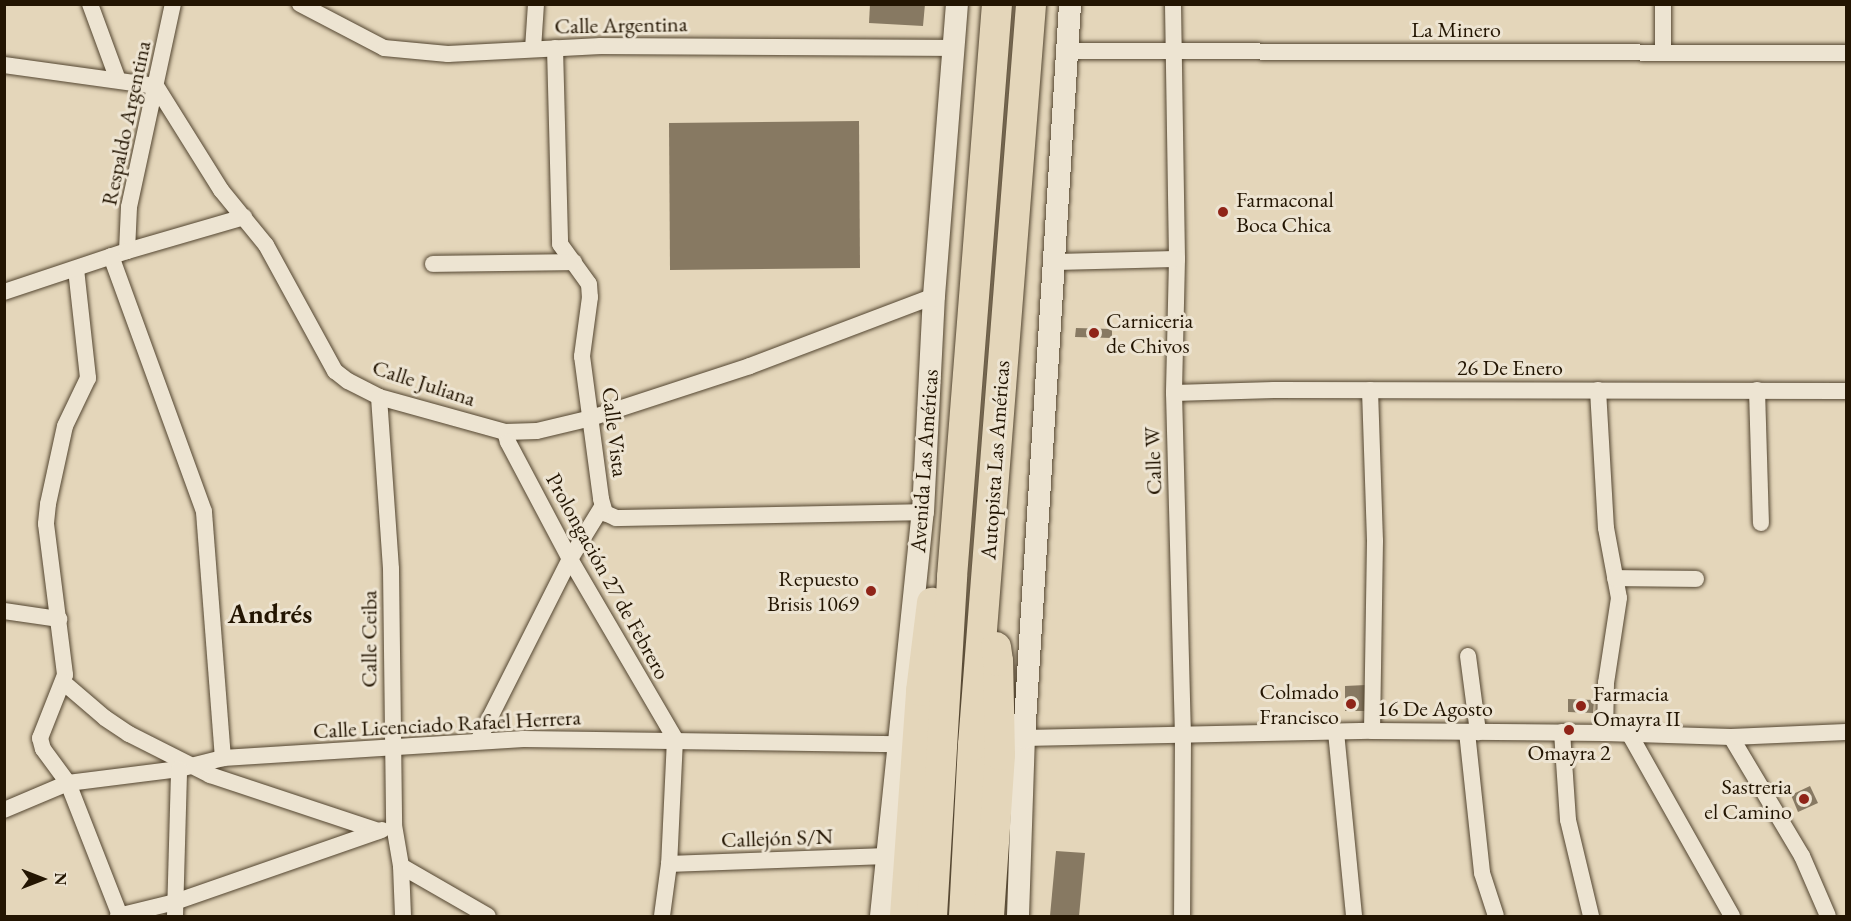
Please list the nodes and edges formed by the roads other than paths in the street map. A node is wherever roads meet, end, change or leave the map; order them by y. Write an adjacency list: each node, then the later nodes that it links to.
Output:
1 (90, 4): 19 (street)
2 (173, 4): 20 (street, Respaldo Argentina)
3 (300, 4): 13 (street, Calle Argentina)
4 (536, 4): 13 (street)
5 (957, 4): 12 (street, Avenida Las Américas)
6 (997, 4): 37 (highway, Autopista Las Américas)
7 (1031, 4): 45 (highway, Autopista Las Américas)
8 (1070, 4): 14 (street)
9 (1173, 4): 15 (street, Calle W)
10 (1663, 4): 16 (street)
11 (555, 48): 12 (street, Calle Argentina); 13 (street, Calle Argentina); 24 (street, Calle Vista)
12 (954, 48): 29 (street, Avenida Las Américas)
13 (533, 50)
14 (1066, 51): 15 (street, La Minero); 25 (street)
15 (1172, 51): 16 (street, La Minero); 23 (street, Calle W)
16 (1663, 53): 17 (street, La Minero)
17 (1846, 53)
18 (4, 65): 19 (street)
19 (118, 80): 20 (street)
20 (156, 86): 21 (street, Calle Juliana); 22 (street, Respaldo Argentina)
21 (244, 217): 22 (street); 35 (street, Calle Juliana)
22 (119, 254): 27 (street); 64 (street)
23 (1177, 260): 25 (street); 34 (street, Calle W)
24 (574, 262): 26 (street); 36 (street, Calle Vista)
25 (1054, 262): 59 (street)
26 (432, 264)
27 (76, 269): 28 (street); 47 (street)
28 (4, 292)
29 (934, 296): 36 (street, Calle Juliana); 40 (street, Avenida Las Américas)
30 (1370, 390): 31 (street, 26 De Enero); 34 (street, 26 De Enero); 50 (street)
31 (1598, 390): 32 (street, 26 De Enero); 43 (street)
32 (1757, 390): 33 (street, 26 De Enero); 41 (street)
33 (1846, 391)
34 (1174, 393): 57 (street, Calle W)
35 (380, 397): 38 (street, Calle Juliana); 63 (street, Calle Ceiba)
36 (591, 418): 38 (street, Calle Juliana); 39 (street, Calle Vista)
37 (962, 428): 78 (highway); 79 (highway, Autopista Las Américas)
38 (506, 432): 42 (street, Prolongación 27 de Febrero)
39 (602, 507): 40 (street, Calle Vista); 42 (street)
40 (923, 512): 62 (street, Avenida Las Américas)
41 (1761, 523)
42 (570, 559): 60 (street, Prolongación 27 de Febrero); 61 (street)
43 (1615, 578): 44 (street); 55 (street)
44 (1696, 579)
45 (985, 592): 80 (highway, Autopista Las Américas); 81 (highway)
46 (4, 611): 47 (street)
47 (59, 619): 49 (street)
48 (1468, 656): 52 (street)
49 (63, 682): 65 (street); 66 (street)
50 (1372, 731): 51 (street, 16 De Agosto); 52 (street, 16 De Agosto)
51 (1336, 732): 57 (street, 16 De Agosto); 84 (street)
52 (1472, 732): 53 (street, 16 De Agosto); 85 (street)
53 (1562, 732): 55 (street, 16 De Agosto); 86 (street)
54 (1846, 732): 58 (street, 16 De Agosto)
55 (1605, 733): 56 (street, 16 De Agosto)
56 (1630, 735): 58 (street, 16 De Agosto); 87 (street)
57 (1183, 736): 59 (street, 16 De Agosto); 83 (street, Calle W)
58 (1731, 737): 88 (street)
59 (1024, 738): 82 (street)
60 (675, 740): 61 (street, Calle Licenciado Rafael Herrera); 62 (street, Calle Licenciado Rafael Herrera); 70 (street)
61 (478, 741): 63 (street, Calle Licenciado Rafael Herrera)
62 (899, 744): 69 (street, Avenida Las Américas)
63 (391, 747): 64 (street, Calle Licenciado Rafael Herrera); 68 (street, Calle Ceiba)
64 (224, 758): 65 (street, Calle Licenciado Rafael Herrera)
65 (187, 768): 66 (street, Calle Licenciado Rafael Herrera); 68 (street); 72 (street)
66 (68, 783): 67 (street, Calle Licenciado Rafael Herrera); 73 (street)
67 (4, 810)
68 (386, 828): 71 (street, Calle Ceiba); 72 (street)
69 (886, 856): 70 (street, Callejón S/N); 77 (street, Avenida Las Américas)
70 (669, 864): 76 (street)
71 (400, 866): 74 (street, Calle Ceiba); 75 (street)
72 (175, 909): 73 (street)
73 (119, 916)
74 (403, 916)
75 (488, 916)
76 (662, 916)
77 (881, 916)
78 (905, 916)
79 (932, 916)
80 (964, 916)
81 (989, 916)
82 (1018, 916)
83 (1182, 916)
84 (1354, 916)
85 (1496, 916)
86 (1591, 916)
87 (1732, 916)
88 (1828, 916)

